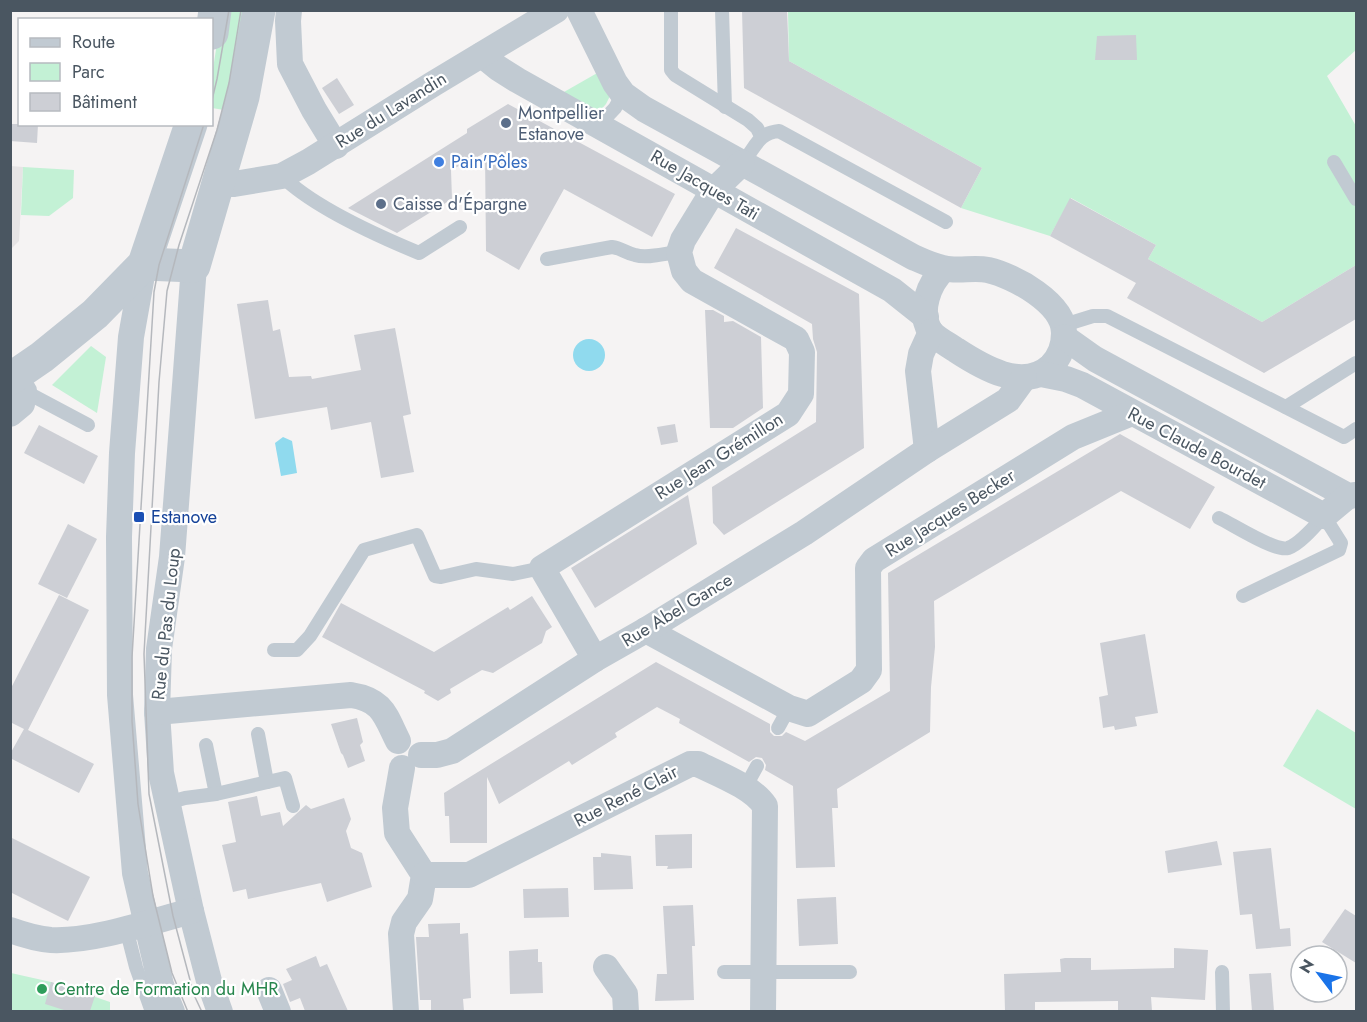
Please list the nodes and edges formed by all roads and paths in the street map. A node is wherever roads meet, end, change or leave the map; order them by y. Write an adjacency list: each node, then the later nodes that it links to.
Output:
1 (215, 10): 8 (street)
2 (259, 10): 20 (street)
3 (556, 10): 9 (street, Rue du Lavandin)
4 (579, 10): 10 (street, Rue Jacques Tati)
5 (671, 10): 11 (lane)
6 (722, 10): 11 (lane)
7 (290, 11): 15 (street)
8 (213, 25)
9 (482, 55): 12 (street, Rue Jacques Tati); 15 (street, Rue du Lavandin)
10 (623, 94): 12 (lane); 17 (street, Rue Jacques Tati)
11 (725, 107): 14 (lane)
12 (598, 125): 21 (street, Rue Jacques Tati)
13 (190, 126): 18 (street)
14 (761, 136): 17 (lane); 23 (lane)
15 (336, 146): 19 (street, Rue du Lavandin)
16 (1334, 162): 22 (lane)
17 (742, 163): 21 (street); 29 (street, Rue Jacques Tati)
18 (174, 174): 20 (street); 27 (street)
19 (282, 176): 20 (street, Rue du Lavandin); 24 (lane)
20 (217, 184): 28 (street)
21 (713, 191): 25 (street); 30 (street, Rue Jacques Tati)
22 (1356, 199)
23 (946, 222)
24 (460, 227)
25 (680, 252): 26 (lane); 44 (street, Rue Jean Grémillon)
26 (547, 259)
27 (144, 264): 28 (street); 34 (street); 61 (street, Rue du Pas du Loup)
28 (194, 266): 49 (street, Rue du Pas du Loup)
29 (944, 269): 30 (street); 31 (street, Rue Jacques Tati)
30 (928, 325): 33 (street, Rue Jacques Tati); 40 (street)
31 (1064, 331): 33 (street); 35 (lane); 41 (street, Rue Claude Bourdet)
32 (1356, 363): 35 (lane)
33 (1032, 376): 36 (street, Rue Claude Bourdet); 40 (street, Rue Abel Gance)
34 (16, 383): 37 (street); 38 (lane)
35 (1286, 407): 39 (lane)
36 (1132, 413): 42 (street, Rue Claude Bourdet); 46 (street, Rue Jacques Becker)
37 (10, 414)
38 (88, 425)
39 (1356, 429)
40 (927, 450): 46 (street, Rue Abel Gance)
41 (1352, 496): 42 (street, Rue Claude Bourdet)
42 (1324, 516): 43 (lane); 45 (lane)
43 (1219, 518)
44 (542, 568): 47 (lane); 48 (street)
45 (1244, 596)
46 (646, 630): 48 (street, Rue Abel Gance)
47 (274, 650)
48 (595, 658): 52 (street, Rue Abel Gance)
49 (157, 712): 52 (street); 57 (street, Rue du Pas du Loup)
50 (258, 734): 54 (lane)
51 (206, 745): 56 (lane)
52 (411, 762): 59 (street)
53 (757, 766): 55 (lane)
54 (267, 782): 56 (lane); 58 (lane)
55 (745, 788): 59 (street, Rue René Clair); 64 (street, Rue René Clair)
56 (216, 794): 57 (lane)
57 (167, 803): 60 (street, Rue du Pas du Loup)
58 (293, 806)
59 (424, 875): 71 (street)
60 (191, 911): 61 (street); 70 (street, Rue du Pas du Loup)
61 (136, 926): 62 (street); 68 (lane); 69 (street, Rue du Pas du Loup)
62 (10, 930)
63 (606, 968): 72 (street)
64 (763, 971): 65 (lane); 66 (lane); 73 (street, Rue René Clair)
65 (724, 972)
66 (850, 972)
67 (1222, 972): 74 (lane)
68 (152, 1011)
69 (172, 1011)
70 (220, 1011)
71 (406, 1011)
72 (626, 1011)
73 (763, 1011)
74 (1223, 1011)

